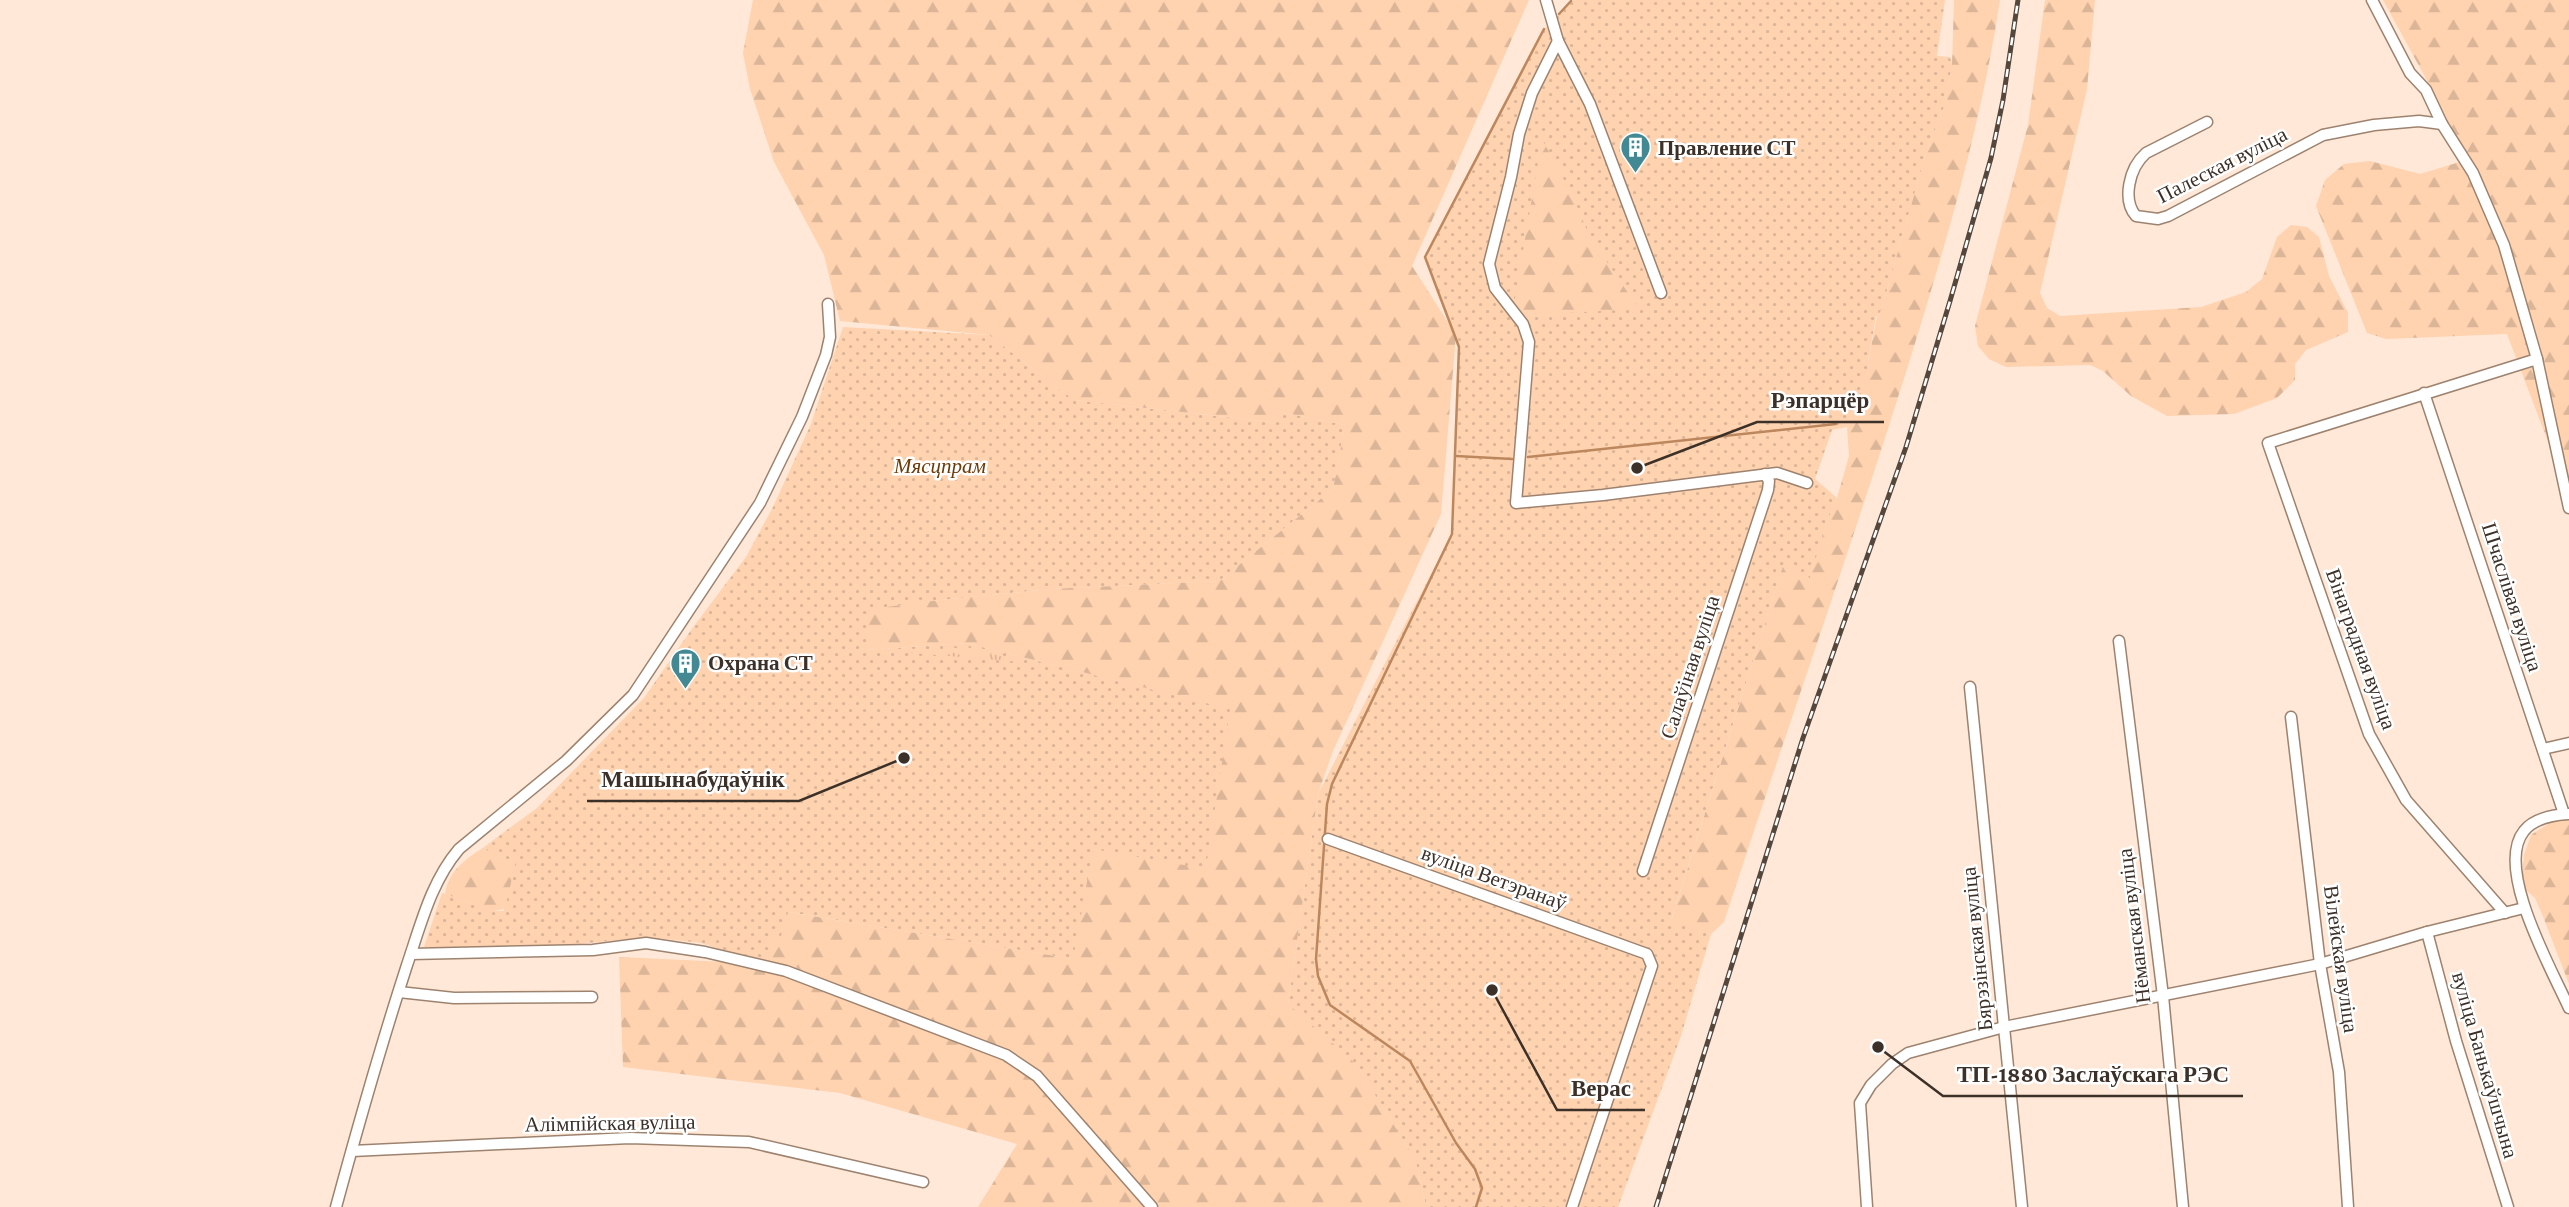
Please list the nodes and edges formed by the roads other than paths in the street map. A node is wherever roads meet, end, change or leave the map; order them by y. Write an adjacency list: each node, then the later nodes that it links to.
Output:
1 (1546, 0): 3 (street)
2 (2372, 0): 5 (street)
3 (1558, 41): 6 (street); 10 (street)
4 (2207, 122): 5 (street, Палеская вуліца)
5 (2442, 124): 8 (street)
6 (1661, 293)
7 (828, 304): 24 (street)
8 (2537, 359): 9 (street); 12 (street)
9 (2424, 393): 17 (street, Шчаслівая вуліца); 22 (street, Вінаградная вуліца)
10 (1765, 474): 11 (street); 20 (street, Салаўіная вуліца)
11 (1807, 483)
12 (2569, 508)
13 (2119, 640): 27 (street, Нёманская вуліца)
14 (1970, 687): 30 (street, Бярэзінская вуліца)
15 (2291, 717): 25 (street, Вілейская вуліца)
16 (2569, 743): 17 (street)
17 (2543, 749): 18 (street, Шчаслівая вуліца)
18 (2567, 814): 21 (street)
19 (1328, 839): 35 (street, вуліца Ветэранаў)
20 (1643, 871)
21 (2524, 908): 22 (street); 29 (street)
22 (2505, 913): 23 (street)
23 (2427, 932): 25 (street); 40 (street, вуліца Банькаўшчына)
24 (411, 954): 26 (street); 34 (street)
25 (2320, 964): 27 (street); 39 (street, Вілейская вуліца)
26 (399, 992): 28 (street); 31 (street)
27 (2163, 996): 30 (street); 38 (street, Нёманская вуліца)
28 (592, 997)
29 (2569, 1008)
30 (2004, 1027): 36 (street); 37 (street, Бярэзінская вуліца)
31 (352, 1151): 32 (street, Алімпійская вуліца); 33 (street)
32 (923, 1182)
33 (336, 1207)
34 (1152, 1207)
35 (1572, 1207)
36 (1867, 1207)
37 (2022, 1207)
38 (2183, 1207)
39 (2348, 1207)
40 (2508, 1207)

